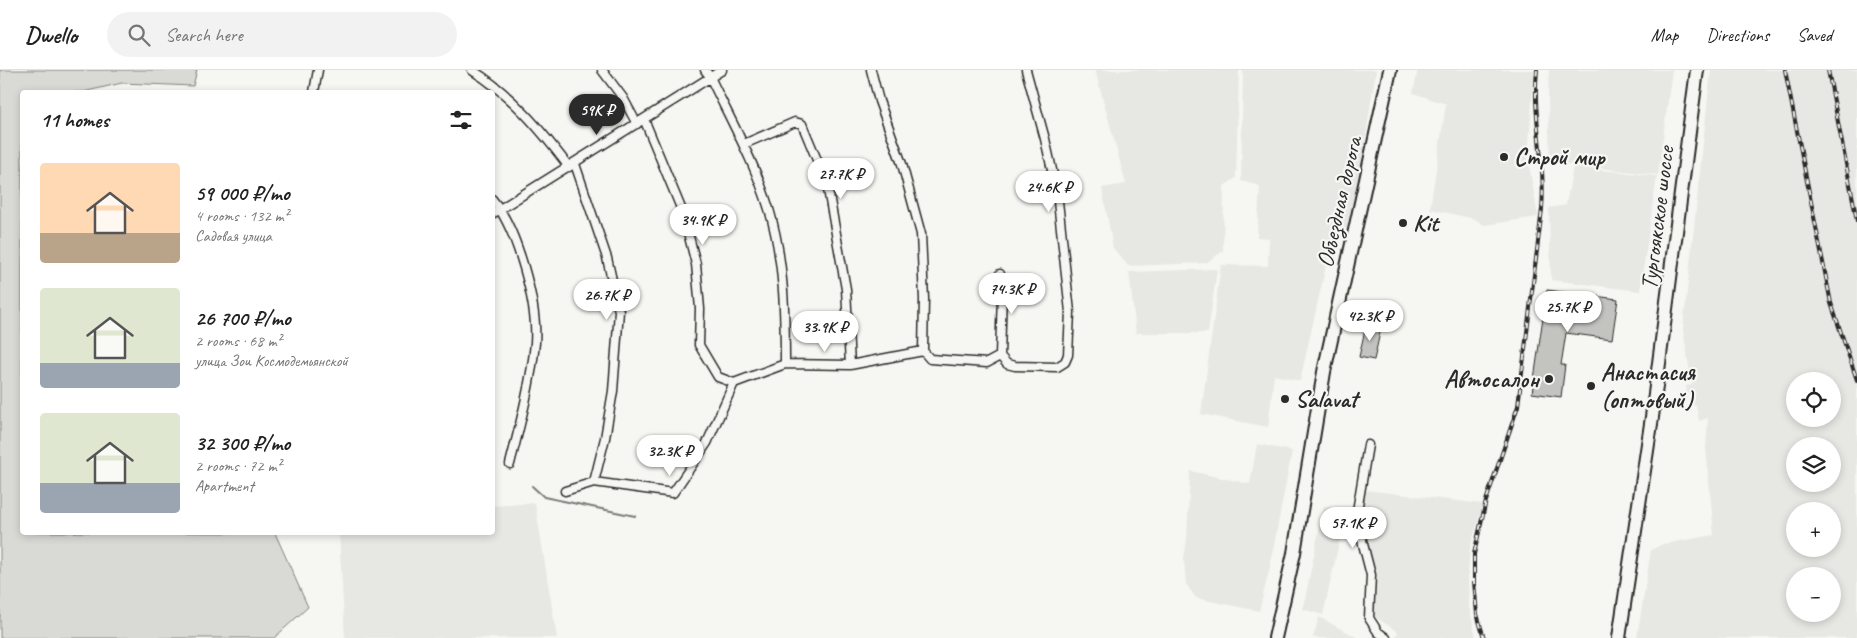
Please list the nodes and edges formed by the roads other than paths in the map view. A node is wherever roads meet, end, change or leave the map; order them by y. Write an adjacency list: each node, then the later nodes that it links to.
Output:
1 (318, 70): 11 (street)
2 (472, 70): 14 (street)
3 (602, 70): 12 (street)
4 (705, 70): 10 (street)
5 (722, 70): 10 (street)
6 (871, 70): 19 (street)
7 (1026, 70): 20 (street)
8 (1390, 70): 28 (main road, Объездная дорога)
9 (1697, 70): 30 (main road, Тургоякское шоссе)
10 (710, 77): 12 (street); 13 (street)
11 (314, 90)
12 (641, 121): 14 (street); 23 (street)
13 (744, 144): 21 (street); 22 (street)
14 (572, 166): 16 (street); 26 (street)
15 (495, 202): 16 (street)
16 (501, 209): 17 (street); 25 (street)
17 (495, 212)
18 (1000, 274): 20 (street)
19 (923, 351): 20 (street); 22 (street)
20 (1000, 356)
21 (786, 364): 22 (street); 23 (street)
22 (850, 365)
23 (734, 383): 26 (street)
24 (1368, 445): 29 (street)
25 (510, 464)
26 (594, 482): 27 (street)
27 (565, 491)
28 (1275, 638)
29 (1386, 638)
30 (1619, 638)

